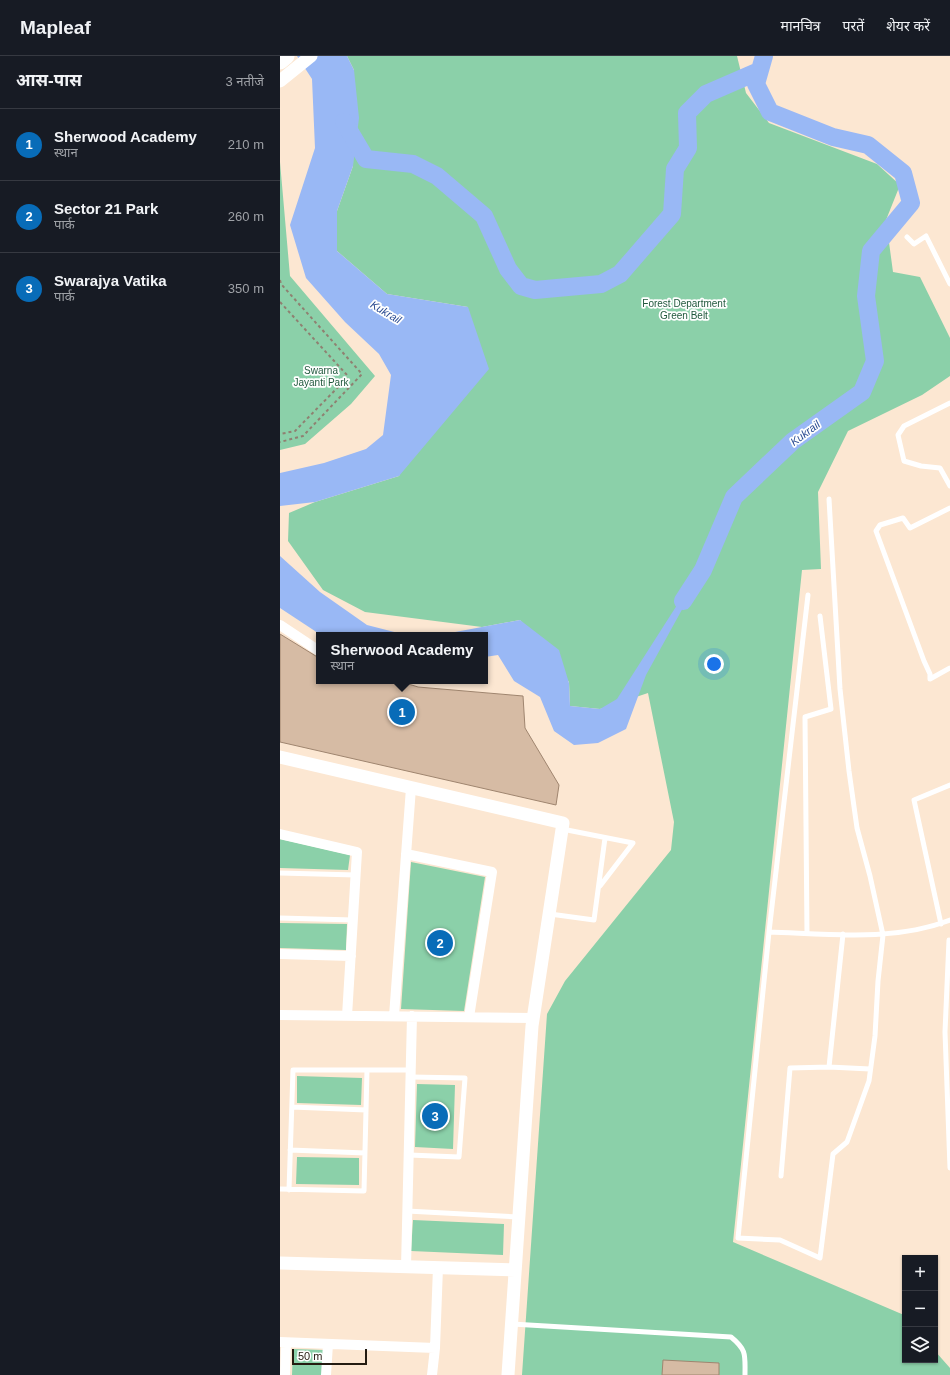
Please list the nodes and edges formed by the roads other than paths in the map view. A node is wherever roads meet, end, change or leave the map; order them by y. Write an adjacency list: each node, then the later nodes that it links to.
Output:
1 (311, 56): 3 (street)
2 (280, 60): 3 (highway)
3 (290, 63): 4 (street)
4 (280, 81)
5 (907, 238): 6 (lane)
6 (950, 284)
7 (950, 403): 8 (lane)
8 (950, 486)
9 (828, 499): 34 (lane)
10 (950, 508): 15 (lane)
11 (808, 595): 31 (lane)
12 (820, 616): 32 (lane)
13 (280, 624): 14 (street)
14 (316, 649)
15 (950, 668)
16 (280, 757): 18 (street)
17 (950, 785): 30 (lane)
18 (411, 788): 19 (street); 22 (street)
19 (562, 829): 21 (lane); 26 (street)
20 (280, 834): 24 (street)
21 (605, 838): 25 (lane); 25 (lane)
22 (406, 854): 40 (street); 42 (street)
23 (280, 873): 24 (lane)
24 (356, 875): 28 (street)
25 (599, 886): 26 (lane)
26 (549, 914): 43 (street)
27 (280, 918): 28 (lane)
28 (353, 920): 37 (street)
29 (950, 920): 30 (lane)
30 (941, 924): 34 (lane)
31 (770, 932): 32 (lane); 46 (lane)
32 (807, 933): 33 (lane)
33 (843, 934): 34 (lane); 45 (lane)
34 (883, 935): 46 (lane)
35 (949, 940): 44 (lane)
36 (280, 954): 37 (street)
37 (351, 956): 39 (street)
38 (280, 1015): 39 (street)
39 (347, 1016): 40 (street)
40 (394, 1016): 41 (street)
41 (412, 1016): 42 (street); 48 (street)
42 (469, 1017): 43 (street)
43 (534, 1018): 60 (street)
44 (948, 1019): 49 (lane)
45 (828, 1067): 46 (lane); 56 (lane)
46 (870, 1069)
47 (367, 1070): 48 (lane); 50 (lane); 51 (lane)
48 (411, 1074): 54 (street); 54 (lane)
49 (949, 1078): 55 (lane)
50 (292, 1107): 51 (lane); 52 (lane)
51 (366, 1110): 53 (lane)
52 (290, 1150): 53 (lane); 58 (lane)
53 (365, 1153): 58 (lane)
54 (409, 1155): 59 (street)
55 (950, 1168)
56 (782, 1176)
57 (280, 1189): 58 (lane)
58 (289, 1190)
59 (407, 1211): 60 (lane); 62 (street)
60 (519, 1217): 64 (street)
61 (280, 1264): 62 (street)
62 (406, 1267): 63 (street)
63 (438, 1268): 64 (street); 68 (street)
64 (515, 1270): 65 (street)
65 (511, 1324): 72 (street); 73 (lane)
66 (283, 1342): 67 (street); 69 (street)
67 (328, 1344): 68 (street); 70 (street)
68 (435, 1348): 71 (street)
69 (285, 1375)
70 (326, 1375)
71 (432, 1375)
72 (508, 1375)
73 (745, 1375)

